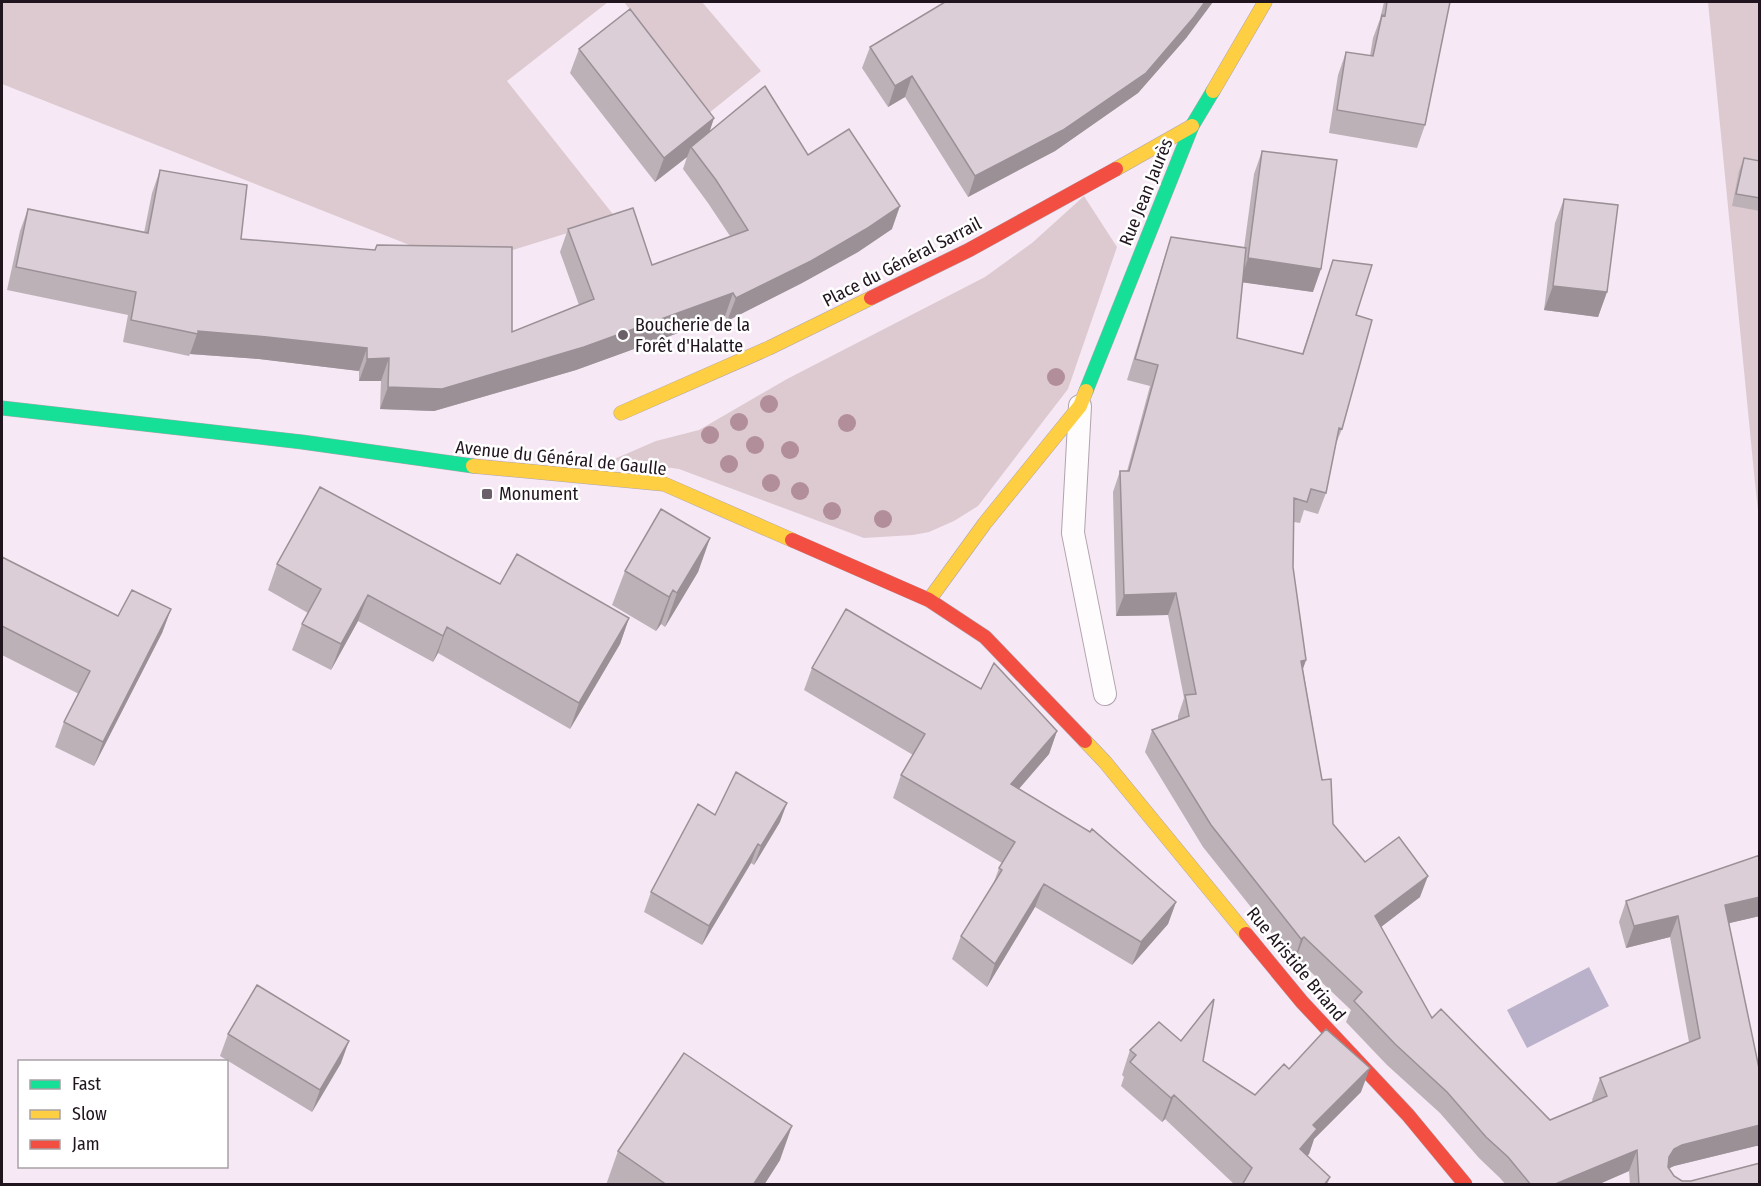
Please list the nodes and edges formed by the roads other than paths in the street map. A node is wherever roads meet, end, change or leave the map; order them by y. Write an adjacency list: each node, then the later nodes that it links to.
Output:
1 (1265, 2): 2 (street, Rue Jean Jaurès)
2 (1192, 126): 3 (street, Rue Jean Jaurès); 5 (street, Place du Général Sarrail)
3 (1080, 406): 6 (street); 7 (lane)
4 (2, 408): 6 (street, Avenue du Général de Gaulle)
5 (621, 413)
6 (929, 600): 8 (street, Avenue du Général de Gaulle)
7 (1105, 694)
8 (1105, 762): 9 (street, Rue Aristide Briand)
9 (1465, 1185)

